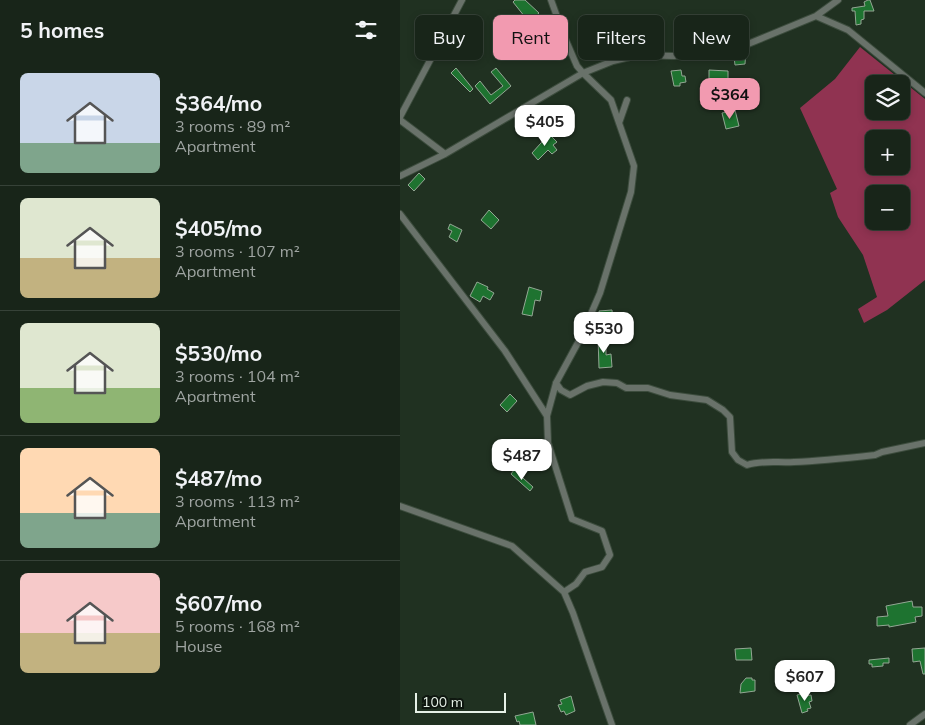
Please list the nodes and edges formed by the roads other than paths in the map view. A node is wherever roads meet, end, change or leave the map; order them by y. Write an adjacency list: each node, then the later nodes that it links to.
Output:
1 (462, 0): 8 (street)
2 (551, 0): 5 (street)
3 (838, 0): 4 (street)
4 (816, 16): 5 (street); 6 (street)
5 (583, 73): 9 (street); 10 (street)
6 (925, 93)
7 (627, 100): 9 (street)
8 (400, 119): 10 (street)
9 (618, 123): 13 (street)
10 (444, 154): 11 (street)
11 (400, 176)
12 (400, 214): 14 (street)
13 (556, 383): 14 (street); 15 (street)
14 (547, 416): 17 (street)
15 (925, 442)
16 (400, 506): 17 (street)
17 (564, 592): 19 (street)
18 (925, 714): 20 (street)
19 (612, 725)
20 (910, 725)

